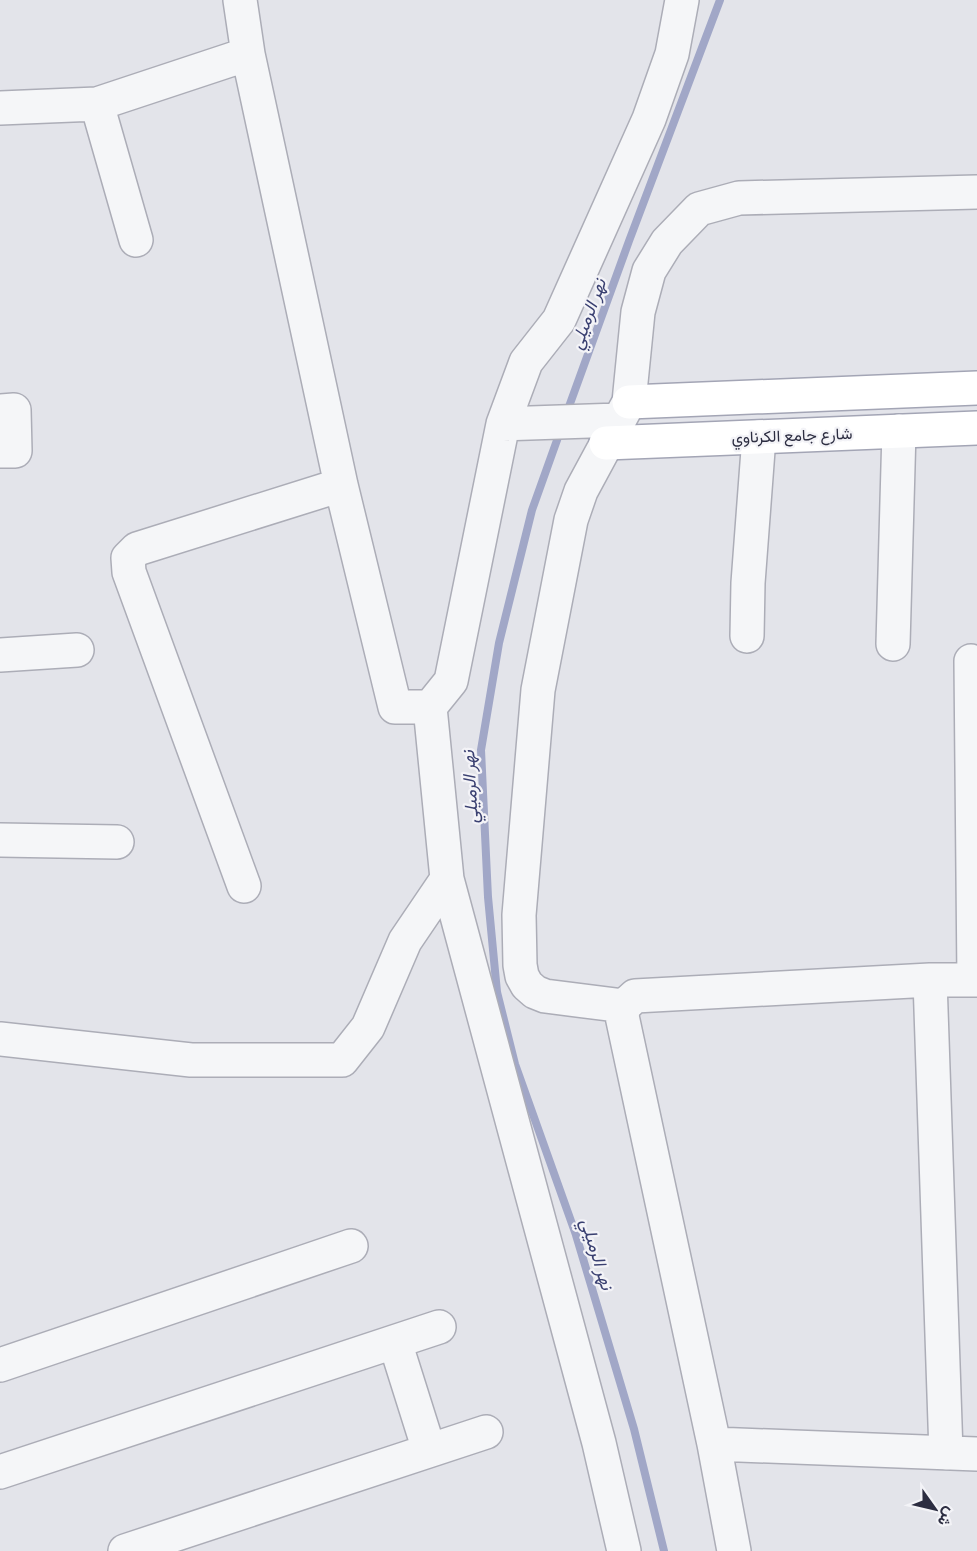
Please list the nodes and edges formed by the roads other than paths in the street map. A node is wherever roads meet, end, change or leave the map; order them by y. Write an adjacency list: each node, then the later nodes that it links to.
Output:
1 (240, 0): 3 (street)
2 (682, 0): 11 (street)
3 (249, 54): 4 (street); 16 (street)
4 (97, 104): 5 (street); 7 (street)
5 (0, 108)
6 (977, 192): 10 (street)
7 (136, 240)
8 (977, 388): 10 (main road)
9 (0, 411): 15 (street)
10 (618, 422): 11 (street); 14 (main road, شارع جامع الكرناوي); 29 (street)
11 (503, 424): 22 (street)
12 (977, 428): 13 (main road, شارع جامع الكرناوي)
13 (899, 431): 14 (main road, شارع جامع الكرناوي); 18 (street)
14 (759, 437): 17 (street)
15 (0, 451)
16 (341, 484): 22 (street); 26 (street)
17 (747, 636)
18 (893, 644)
19 (76, 650): 20 (street)
20 (0, 655)
21 (971, 661): 28 (street)
22 (430, 707): 25 (street)
23 (0, 840): 24 (street)
24 (117, 842)
25 (447, 879): 30 (street); 41 (street)
26 (244, 886)
27 (930, 980): 28 (street); 29 (street); 38 (street)
28 (975, 980)
29 (624, 1006): 36 (street)
30 (0, 1039)
31 (351, 1246): 34 (street)
32 (439, 1327): 33 (street)
33 (395, 1342): 37 (street); 39 (street)
34 (0, 1365)
35 (486, 1432): 37 (street)
36 (714, 1444): 38 (street); 42 (street)
37 (429, 1450): 40 (street)
38 (962, 1453)
39 (0, 1472)
40 (125, 1551)
41 (624, 1551)
42 (734, 1551)

